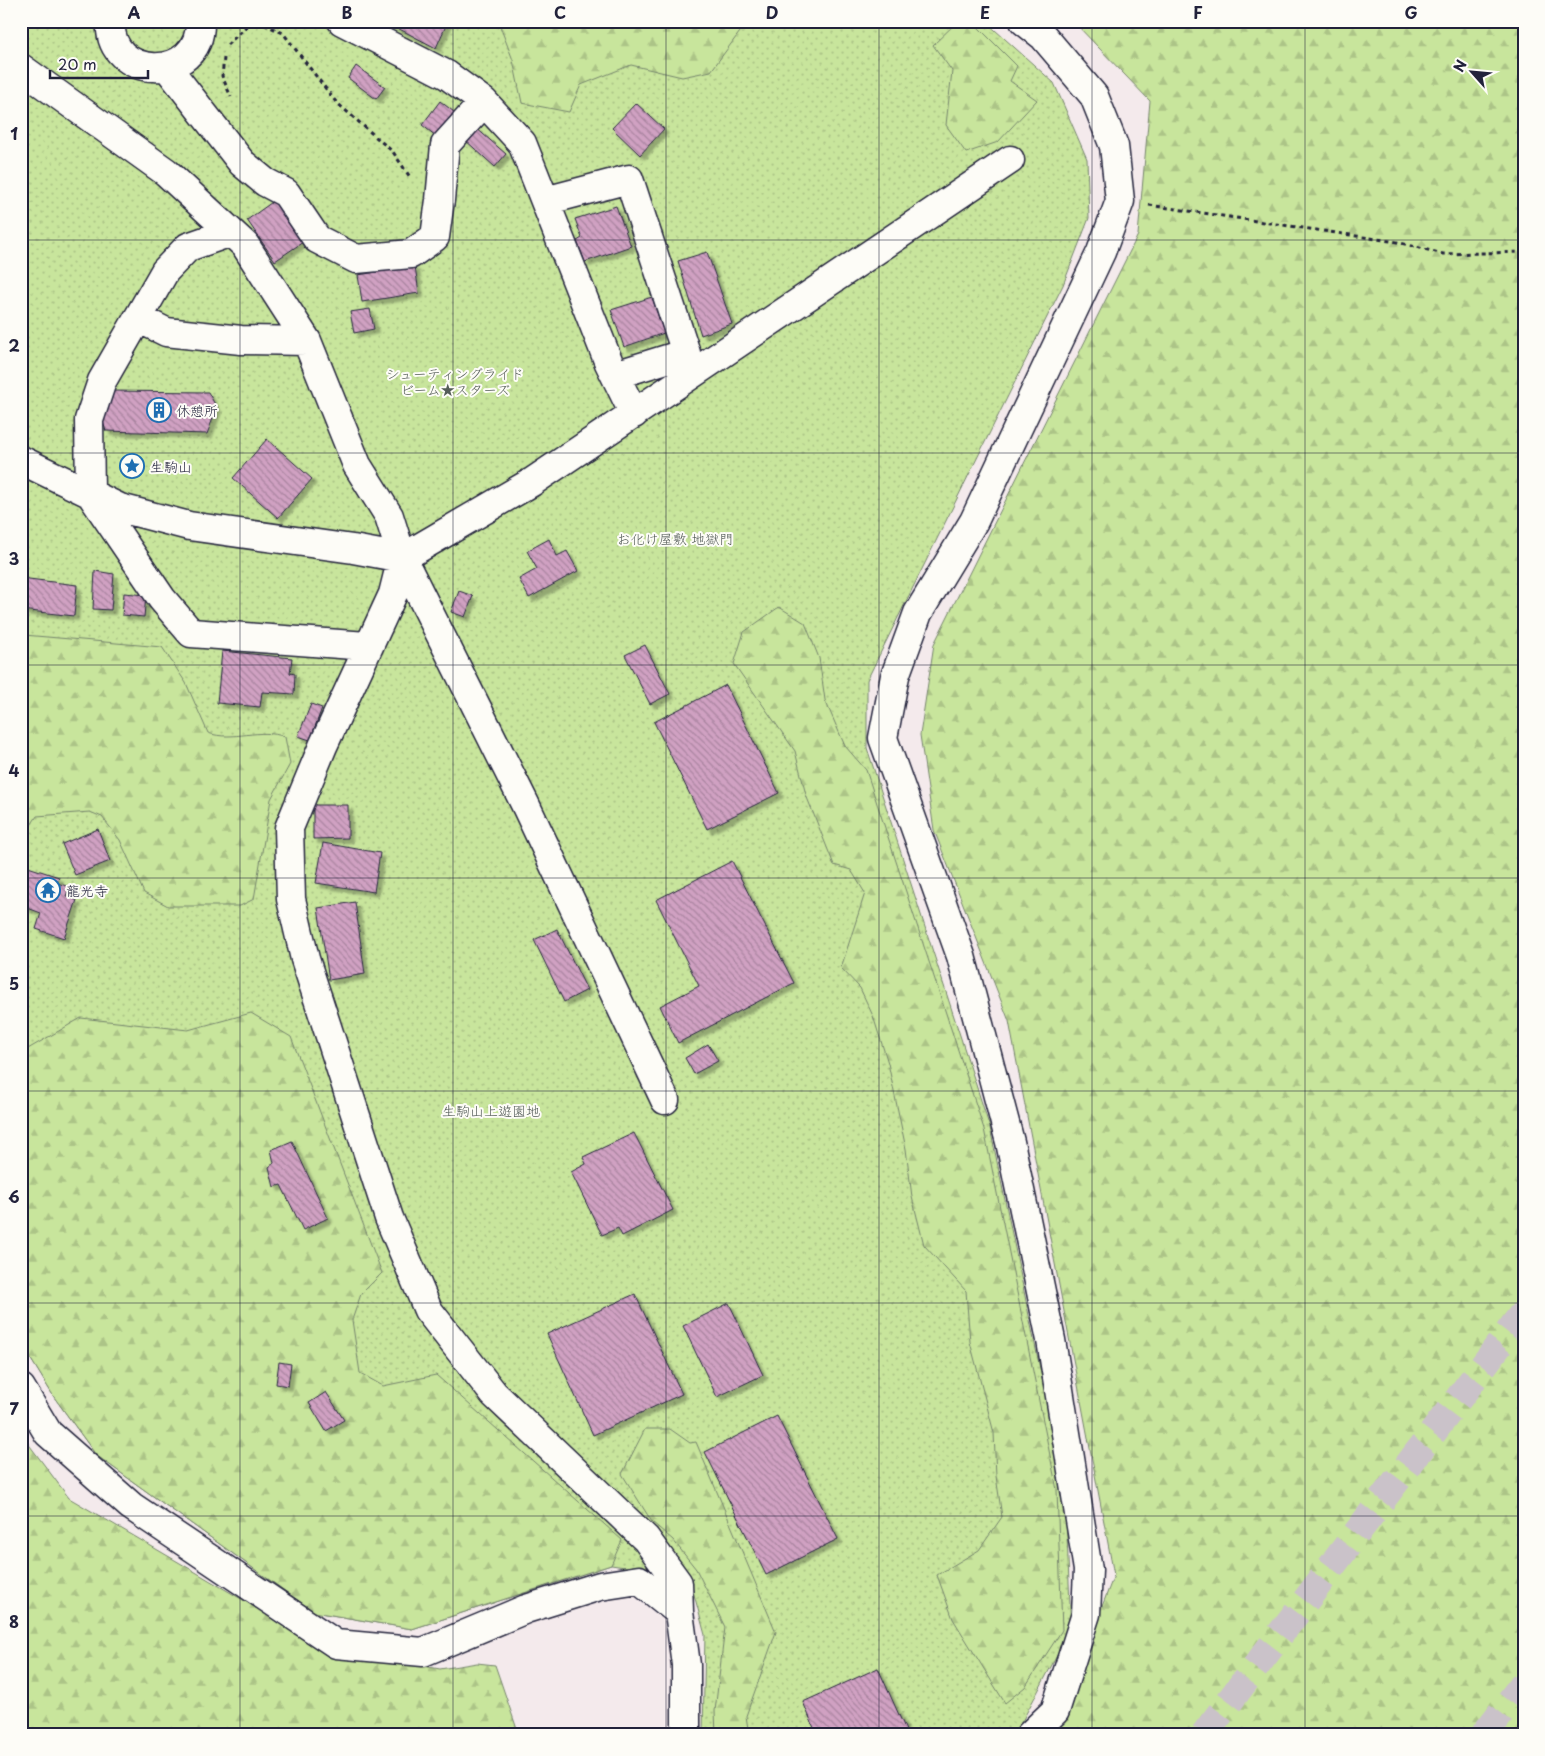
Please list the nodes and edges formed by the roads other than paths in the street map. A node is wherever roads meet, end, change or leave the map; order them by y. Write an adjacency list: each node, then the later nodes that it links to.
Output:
1 (111, 21): 5 (street)
2 (200, 21): 5 (street)
3 (342, 21): 7 (street)
4 (1024, 21): 23 (street)
5 (167, 67): 7 (street)
6 (21, 68): 10 (street)
7 (484, 102): 9 (street)
8 (1010, 160): 14 (street)
9 (545, 201): 13 (street); 13 (street)
10 (230, 232): 11 (street); 12 (street)
11 (138, 318): 12 (street); 16 (street)
12 (307, 340): 17 (street)
13 (615, 375): 14 (street)
14 (634, 414): 17 (street)
15 (21, 460): 16 (street)
16 (90, 493): 17 (street); 18 (street)
17 (402, 558): 18 (street); 19 (street)
18 (367, 646): 21 (street)
19 (665, 1100)
20 (21, 1388): 21 (street)
21 (680, 1612): 22 (street)
22 (686, 1735)
23 (1030, 1735)

